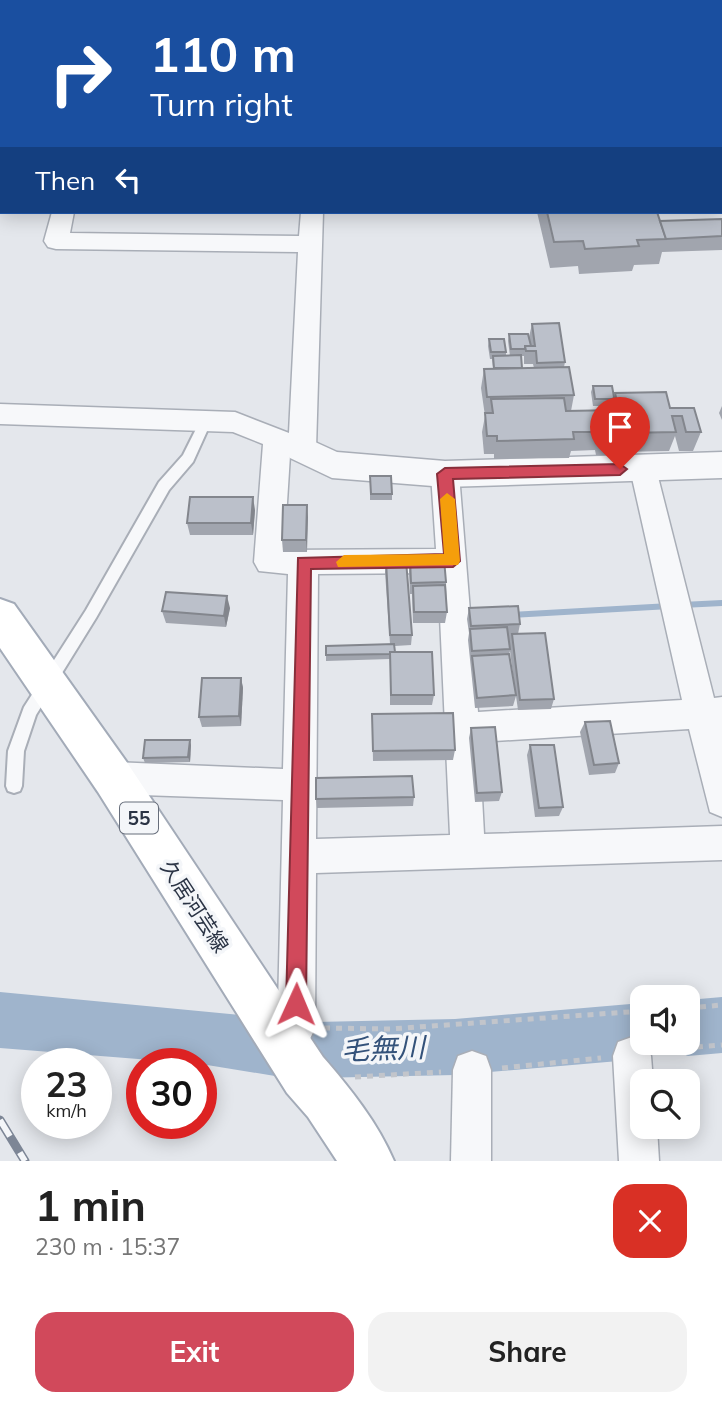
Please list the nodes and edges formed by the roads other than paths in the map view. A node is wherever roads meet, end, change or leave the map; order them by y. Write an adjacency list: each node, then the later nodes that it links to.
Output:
1 (63, 214): 3 (street)
2 (312, 214): 3 (street)
3 (311, 244): 6 (street)
4 (0, 414): 5 (street)
5 (206, 420): 6 (street); 13 (lane)
6 (289, 444): 9 (street); 11 (street)
7 (722, 465): 8 (street)
8 (644, 469): 9 (street); 14 (street)
9 (445, 474): 10 (street)
10 (453, 561): 11 (street); 15 (street)
11 (303, 562): 17 (street)
12 (0, 616): 13 (main road, 久居河芸線 / 55)
13 (46, 684): 16 (main road, 久居河芸線 / 55); 18 (lane)
14 (711, 712): 15 (street); 19 (street)
15 (461, 728): 21 (street)
16 (113, 778): 17 (street); 23 (main road, 久居河芸線 / 55)
17 (301, 785): 22 (street)
18 (14, 786)
19 (722, 801)
20 (722, 843): 21 (street)
21 (468, 852): 22 (street)
22 (298, 858): 23 (street)
23 (295, 1052): 26 (main road, 久居河芸線 / 55)
24 (632, 1056): 28 (street)
25 (472, 1070): 27 (street)
26 (368, 1161)
27 (471, 1161)
28 (639, 1161)

